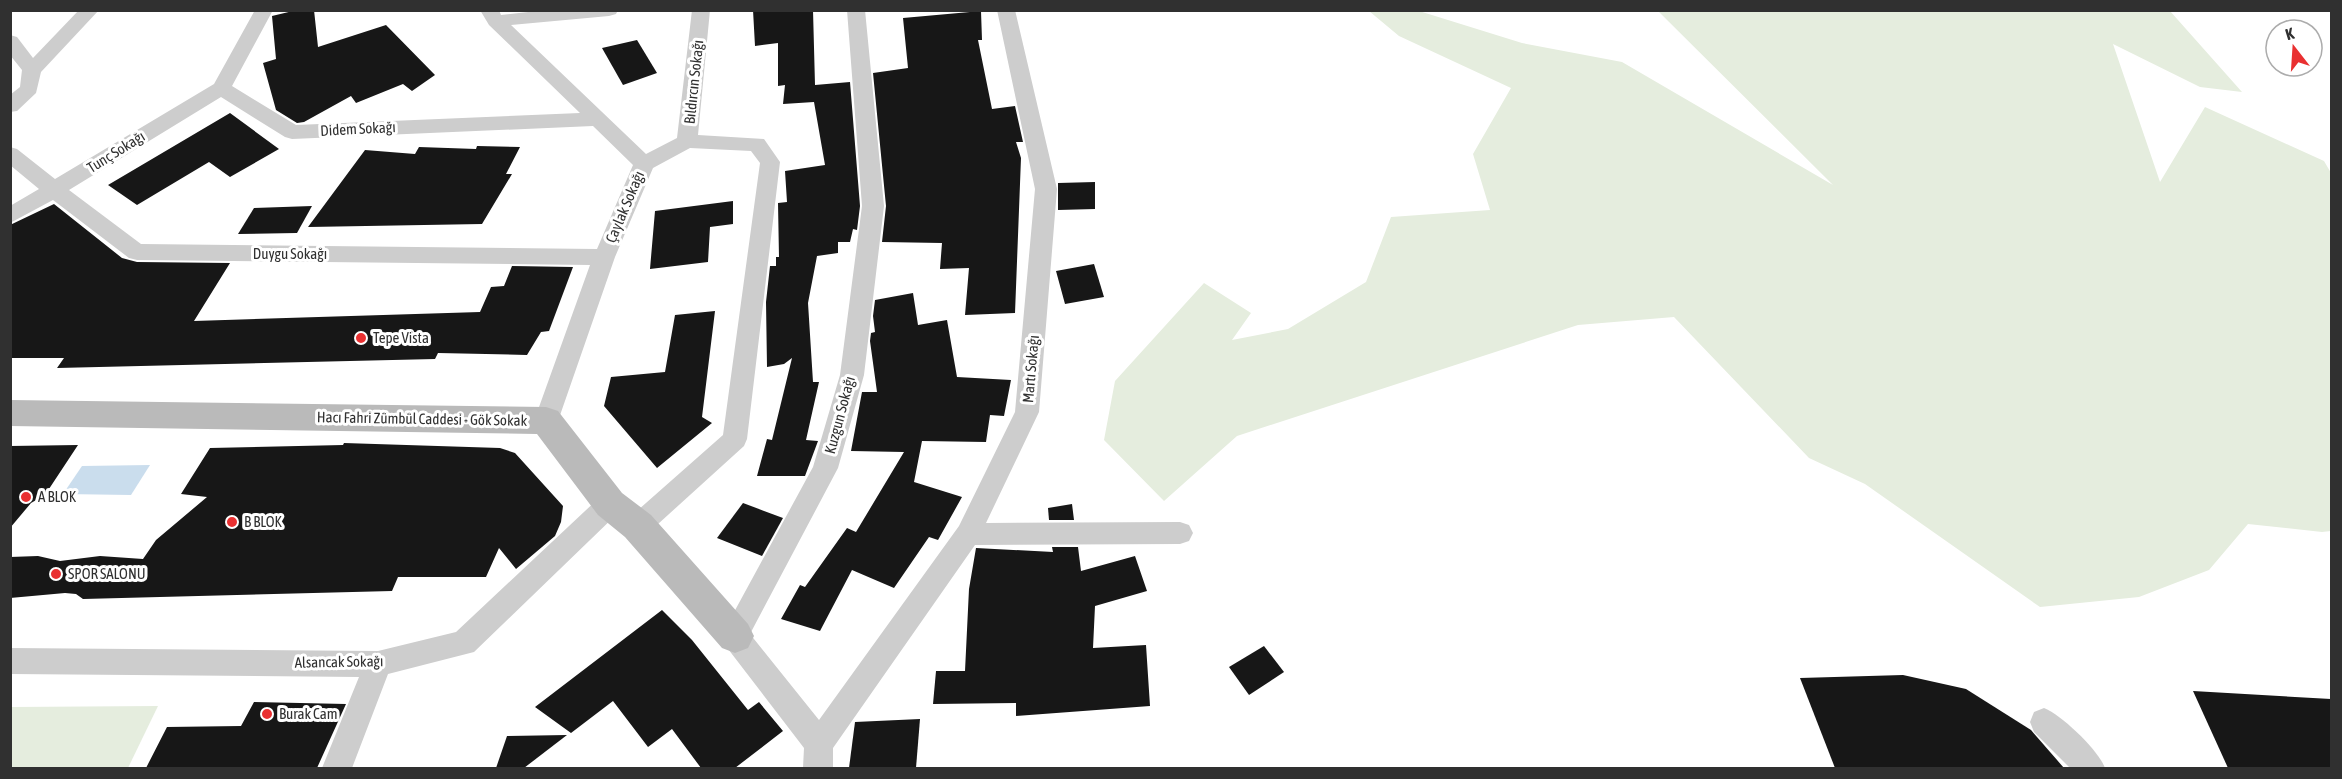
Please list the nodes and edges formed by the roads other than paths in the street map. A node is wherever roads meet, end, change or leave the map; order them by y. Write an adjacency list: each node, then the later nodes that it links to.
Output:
1 (90, 10): 9 (street)
2 (264, 10): 10 (street)
3 (609, 10): 7 (street)
4 (701, 10): 13 (street, Bıldırcın Sokağı)
5 (856, 10): 25 (street, Kuzgun Sokağı)
6 (1006, 10): 23 (street, Martı Sokağı)
7 (492, 16): 12 (street, Çaylak Sokağı)
8 (10, 41): 9 (street)
9 (32, 69): 11 (street)
10 (221, 88): 12 (street, Didem Sokağı); 16 (street, Tunç Sokağı)
11 (10, 106)
12 (597, 119): 15 (street, Çaylak Sokağı)
13 (687, 141): 15 (street, Bıldırcın Sokağı); 22 (street)
14 (10, 154): 16 (street, Duygu Sokağı)
15 (644, 164): 18 (street, Çaylak Sokağı)
16 (55, 189): 17 (street, Tunç Sokağı); 18 (street, Duygu Sokağı)
17 (10, 216)
18 (604, 257): 20 (street, Çaylak Sokağı)
19 (10, 413): 20 (street, Hacı Fahri Zümbül Caddesi - Gök Sokak)
20 (546, 421): 21 (street, Hacı Fahri Zümbül Caddesi - Gök Sokak)
21 (610, 504): 22 (street, Hacı Fahri Zümbül Caddesi - Gök Sokak); 27 (street, Alsancak Sokağı)
22 (638, 526): 25 (street, Hacı Fahri Zümbül Caddesi - Gök Sokak)
23 (968, 534): 24 (street); 29 (street, Martı Sokağı)
24 (1180, 534)
25 (735, 636): 29 (street)
26 (10, 662): 27 (street, Alsancak Sokağı)
27 (378, 664): 30 (street)
28 (2044, 722): 31 (street)
29 (819, 756)
30 (337, 768)
31 (2090, 768)

